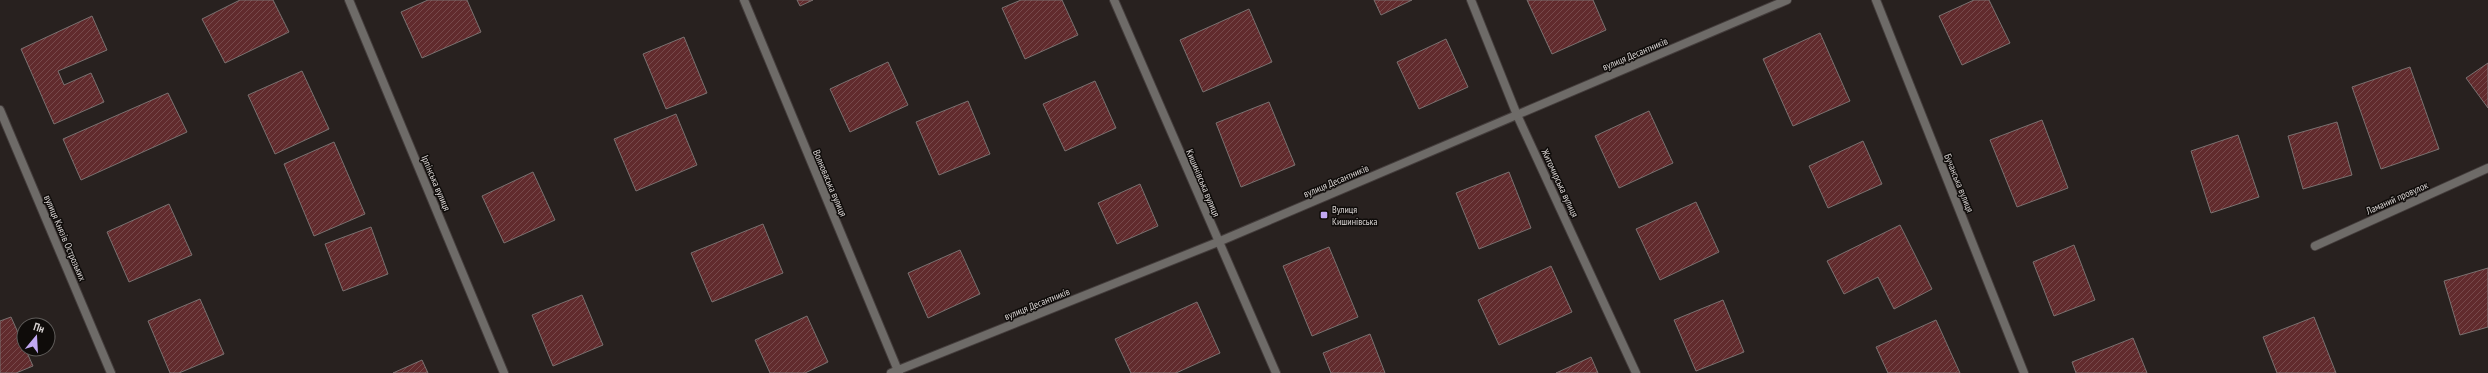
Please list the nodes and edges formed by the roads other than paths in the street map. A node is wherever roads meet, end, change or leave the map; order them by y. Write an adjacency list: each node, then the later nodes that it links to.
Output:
1 (349, 0): 14 (street, Ірпінська вулиця)
2 (744, 0): 12 (street, Волноваська вулиця)
3 (1114, 0): 10 (street, Кишинівська вулиця)
4 (1471, 0): 8 (street, Житомирська вулиця)
5 (1787, 0): 8 (street, вулиця Десантників)
6 (1876, 0): 17 (street, Бучанська вулиця)
7 (0, 110): 13 (street, вулиця Князів Острозьких)
8 (1517, 115): 10 (street, вулиця Десантників); 16 (street, Житомирська вулиця)
9 (2488, 168): 11 (street, Ламаний провулок)
10 (1218, 242): 12 (street, вулиця Десантників); 15 (street, Кишинівська вулиця)
11 (2315, 246)
12 (896, 372)
13 (111, 373)
14 (504, 373)
15 (1276, 373)
16 (1636, 373)
17 (2024, 373)

